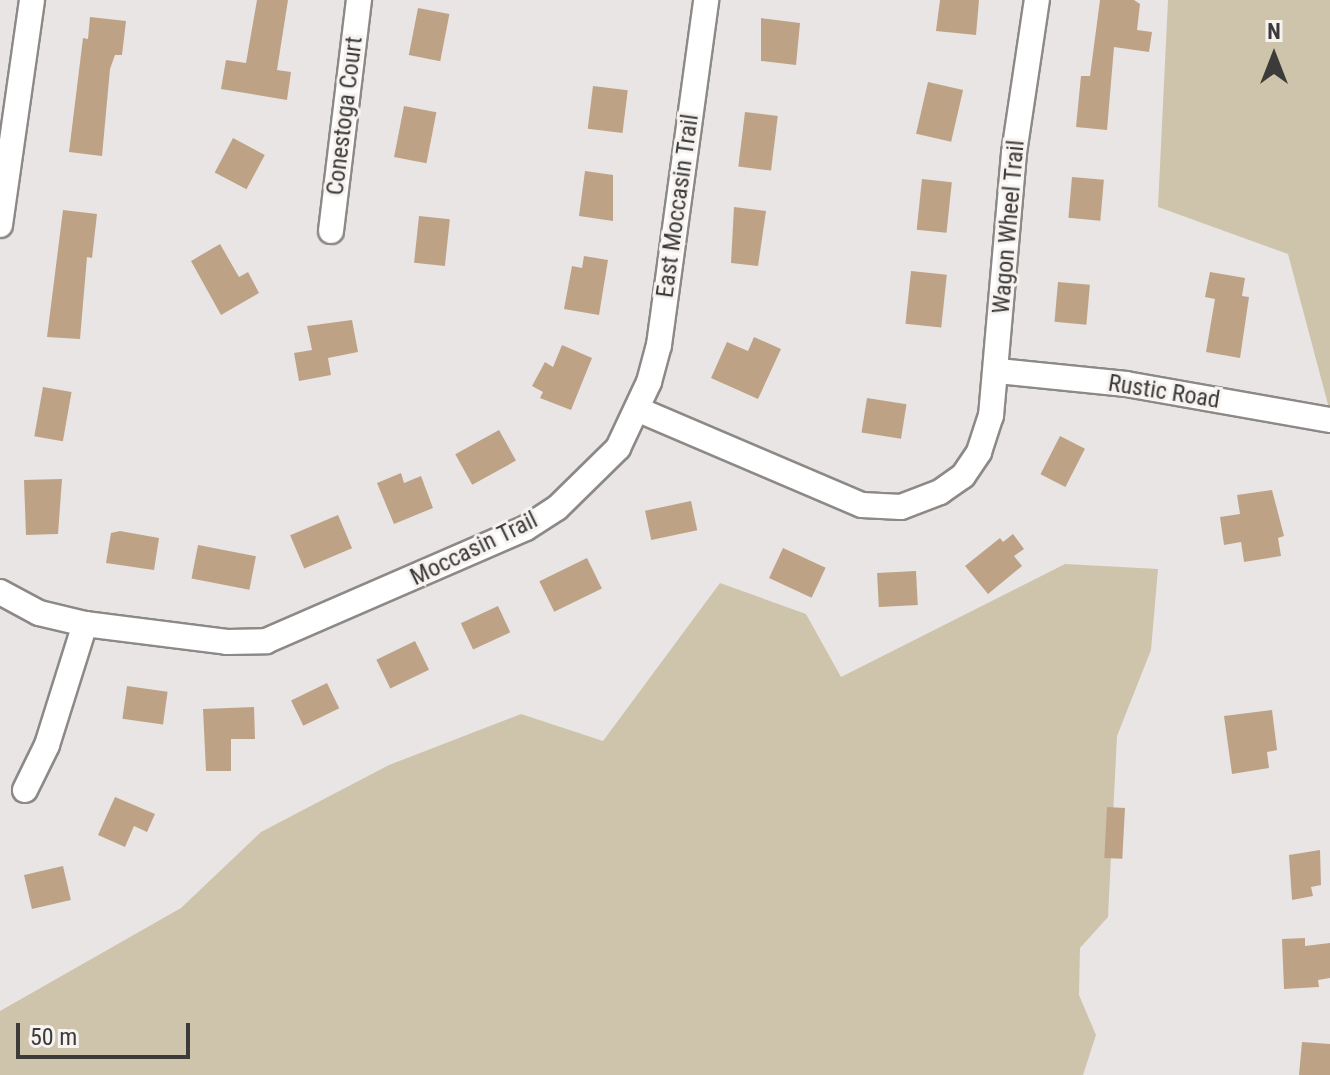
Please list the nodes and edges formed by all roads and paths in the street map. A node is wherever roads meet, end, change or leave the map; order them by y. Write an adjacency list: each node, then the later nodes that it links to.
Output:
1 (32, 0): 5 (street)
2 (359, 0): 6 (street, Conestoga Court)
3 (706, 0): 8 (street, East Moccasin Trail)
4 (1037, 0): 7 (street, Wagon Wheel Trail)
5 (0, 225)
6 (331, 231)
7 (998, 371): 8 (street, Wagon Wheel Trail); 9 (street, Rustic Road)
8 (639, 410): 11 (street, Moccasin Trail)
9 (1330, 420)
10 (0, 592): 11 (street, Moccasin Trail)
11 (85, 624): 12 (street)
12 (25, 790)

